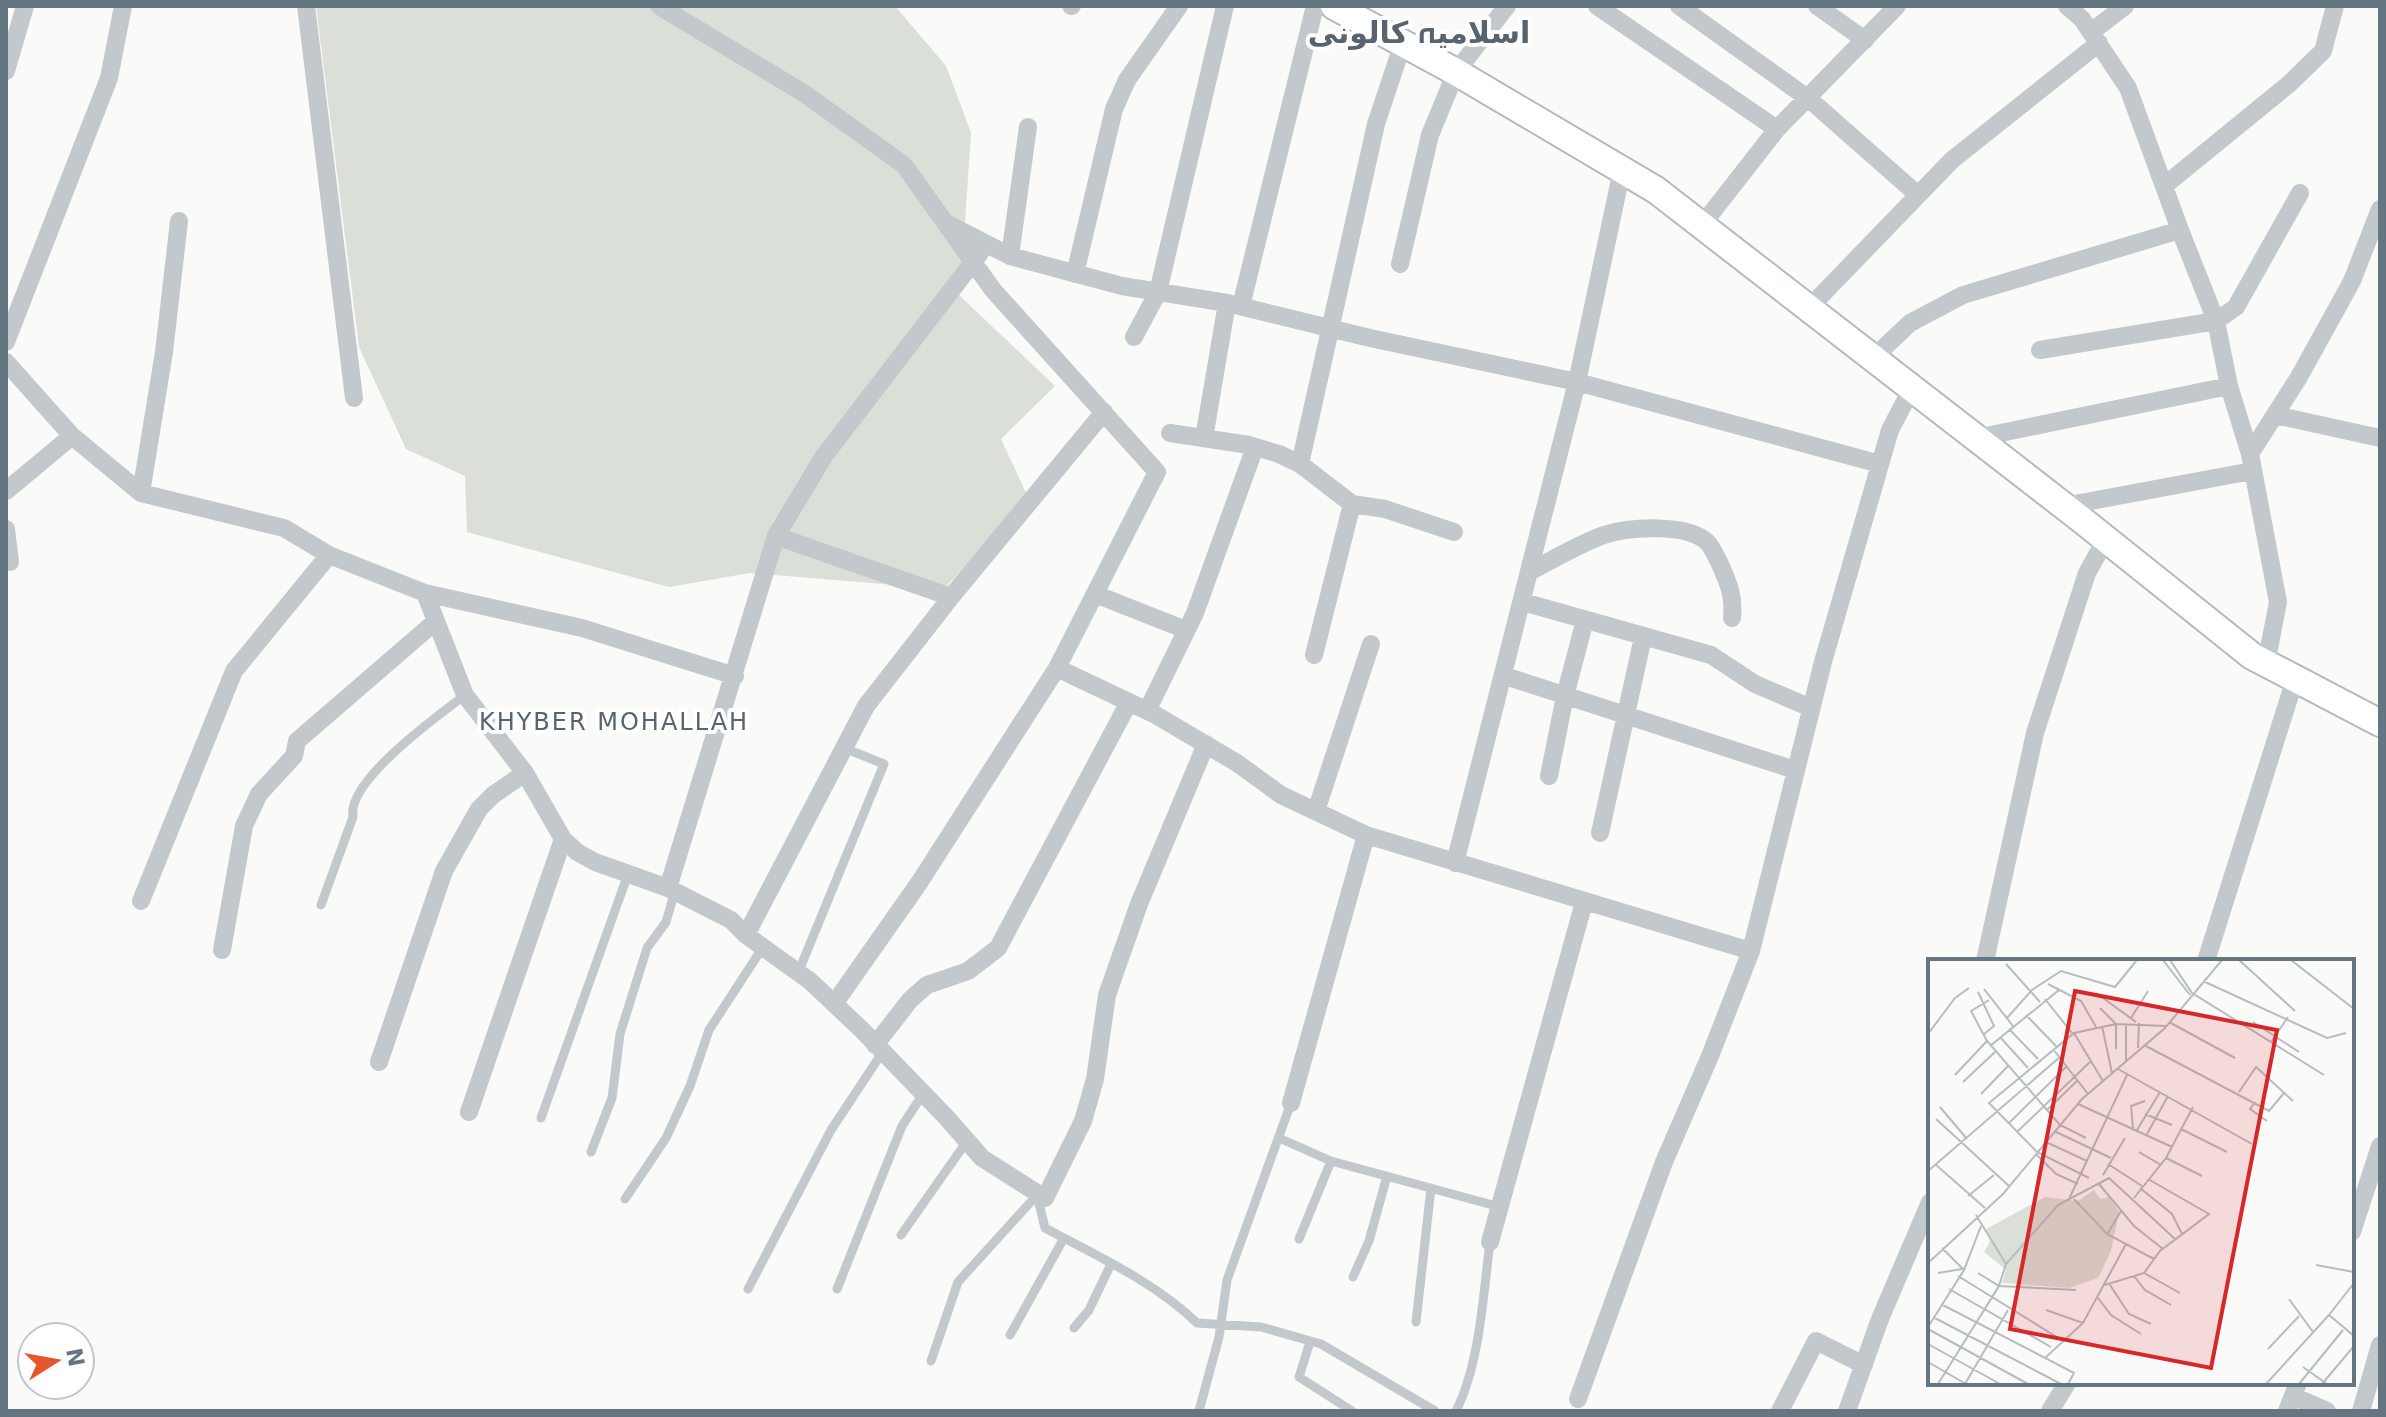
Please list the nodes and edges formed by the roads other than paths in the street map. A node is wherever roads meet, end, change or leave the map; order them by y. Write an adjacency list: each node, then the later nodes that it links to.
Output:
1 (25, 6): 20 (street)
2 (123, 6): 45 (street)
3 (306, 6): 52 (street)
4 (659, 6): 31 (street)
5 (1179, 6): 38 (street)
6 (1225, 6): 39 (street)
7 (1315, 6): 40 (street)
8 (1334, 6): 19 (street)
9 (1507, 6): 21 (street)
10 (1597, 6): 24 (street)
11 (1679, 6): 22 (street)
12 (1817, 6): 18 (street)
13 (1897, 6): 18 (street)
14 (2067, 6): 17 (street)
15 (2125, 6): 17 (street)
16 (2335, 6): 26 (street)
17 (2095, 37): 26 (street); 28 (street)
18 (1865, 40): 22 (street)
19 (1403, 43): 21 (street); 43 (street)
20 (6, 71)
21 (1456, 72): 25 (street); 37 (street)
22 (1809, 99): 24 (street); 28 (street)
23 (1028, 127): 35 (street)
24 (1777, 129): 32 (street)
25 (1622, 170): 32 (street); 49 (street)
26 (2164, 186): 33 (street)
27 (2300, 193): 42 (street)
28 (1918, 195): 41 (street)
29 (2380, 209): 54 (street)
30 (179, 221): 65 (street)
31 (946, 222): 34 (street); 36 (street)
32 (1702, 225): 41 (street)
33 (2180, 230): 42 (street); 47 (street)
34 (986, 244): 35 (street); 36 (street)
35 (1010, 256): 38 (street)
36 (973, 262): 53 (street); 70 (street)
37 (1400, 264)
38 (1075, 274): 39 (street)
39 (1158, 292): 40 (street); 44 (street)
40 (1234, 304): 43 (street); 57 (street)
41 (1809, 308): 47 (street)
42 (2216, 321): 46 (street); 50 (street)
43 (1332, 328): 49 (street); 62 (street)
44 (1134, 337)
45 (6, 342)
46 (2040, 350)
47 (1873, 358): 51 (street)
48 (6, 362): 56 (street)
49 (1577, 382): 63 (street); 74 (street)
50 (2229, 386): 58 (street); 61 (street)
51 (1912, 388): 58 (street); 63 (street)
52 (354, 398)
53 (1104, 412): 76 (street); 77 (street)
54 (2275, 415): 59 (street); 61 (street)
55 (1170, 433): 57 (street)
56 (72, 436): 64 (street); 65 (street)
57 (1204, 438): 60 (street)
58 (1976, 438): 67 (street)
59 (2380, 438)
60 (1255, 447): 62 (street); 82 (street)
61 (2251, 462): 67 (street); 86 (street)
62 (1300, 464): 66 (street)
63 (1880, 464): 94 (street)
64 (6, 491)
65 (141, 493): 72 (street)
66 (1352, 504): 69 (street); 85 (street)
67 (2064, 506): 71 (street)
68 (6, 529): 73 (street)
69 (1454, 532)
70 (776, 536): 77 (street); 88 (street)
71 (2106, 539): 86 (street); 117 (street)
72 (329, 555): 75 (street); 110 (street)
73 (10, 562)
74 (1531, 571): 78 (street); 79 (street)
75 (425, 593): 81 (street); 88 (street)
76 (1095, 594): 82 (street); 87 (street)
77 (951, 597): 99 (street)
78 (1523, 602): 80 (street); 89 (street)
79 (1732, 618)
80 (1585, 620): 83 (street); 92 (street)
81 (436, 621): 91 (street); 115 (street)
82 (1186, 630): 95 (street)
83 (1643, 637): 94 (street); 96 (street)
84 (1371, 644): 103 (street)
85 (1314, 655)
86 (2266, 664): 90 (street)
87 (1057, 668): 93 (street); 120 (street)
88 (735, 676): 109 (street)
89 (1505, 676): 92 (street); 107 (street)
90 (2295, 679): 97 (street); 118 (street)
91 (465, 695): 101 (street); 112 (lane)
92 (1565, 696): 96 (street); 102 (street)
93 (1129, 702): 95 (street); 121 (street)
94 (1811, 708): 100 (street)
95 (1147, 711): 98 (street)
96 (1626, 715): 100 (street); 104 (street)
97 (2380, 723)
98 (1206, 744): 103 (street); 134 (street)
99 (844, 748): 113 (street); 119 (lane)
100 (1795, 770): 116 (street)
101 (525, 773): 106 (street); 122 (street)
102 (1549, 776)
103 (1316, 811): 105 (street)
104 (1600, 833)
105 (1366, 835): 107 (street); 124 (street)
106 (563, 839): 108 (street); 125 (street)
107 (1455, 863): 111 (street)
108 (628, 874): 109 (street); 126 (lane)
109 (672, 890): 113 (street); 130 (lane)
110 (141, 901)
111 (1584, 902): 116 (street); 136 (street)
112 (321, 905)
113 (746, 935): 114 (street)
114 (763, 947): 119 (street); 135 (lane)
115 (222, 950)
116 (1751, 951): 158 (street)
117 (1985, 959)
118 (2207, 959)
119 (798, 973): 120 (street)
120 (834, 1004): 121 (street)
121 (879, 1049): 123 (street); 146 (lane)
122 (379, 1062)
123 (923, 1094): 128 (street); 147 (lane)
124 (1291, 1103): 127 (lane)
125 (469, 1112)
126 (541, 1118)
127 (1279, 1138): 131 (lane); 149 (lane)
128 (967, 1141): 134 (street); 139 (lane)
129 (2380, 1146): 138 (street)
130 (591, 1152)
131 (1331, 1161): 132 (lane); 141 (lane)
132 (1387, 1176): 133 (lane); 145 (lane)
133 (1431, 1188): 136 (lane); 148 (lane)
134 (1037, 1195): 140 (lane); 154 (lane)
135 (625, 1199)
136 (1500, 1207): 142 (street)
137 (1928, 1212): 143 (street)
138 (2354, 1226)
139 (901, 1235)
140 (1064, 1238): 144 (lane); 151 (lane)
141 (1299, 1239)
142 (1490, 1242): 162 (lane)
143 (1921, 1246): 155 (street)
144 (1111, 1264): 149 (lane); 150 (lane)
145 (1353, 1277)
146 (748, 1289)
147 (837, 1289)
148 (1416, 1322)
149 (1221, 1324): 152 (lane); 159 (lane)
150 (1074, 1328)
151 (1010, 1335)
152 (1310, 1342): 160 (lane); 161 (lane)
153 (2380, 1345): 167 (street)
154 (931, 1361)
155 (1864, 1365): 163 (street); 164 (street)
156 (2066, 1385): 165 (street)
157 (2293, 1397): 166 (street)
158 (1576, 1405)
159 (1199, 1411)
160 (1352, 1411)
161 (1435, 1411)
162 (1456, 1411)
163 (1780, 1411)
164 (1847, 1411)
165 (2050, 1411)
166 (2327, 1411)
167 (2361, 1411)

